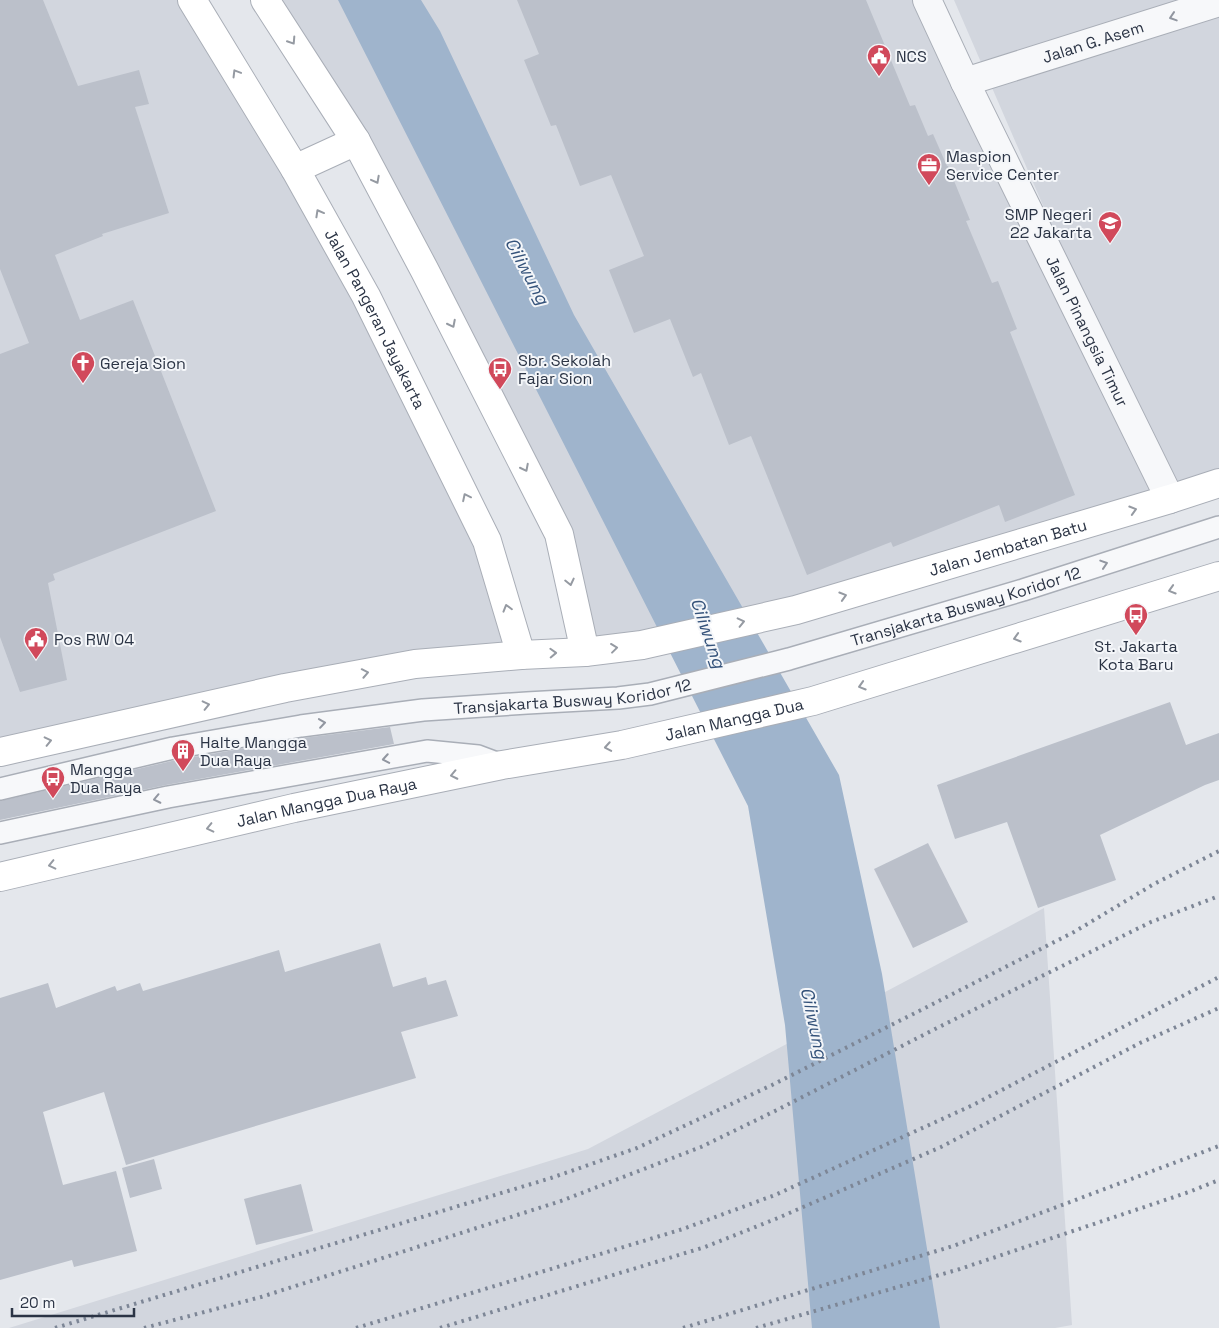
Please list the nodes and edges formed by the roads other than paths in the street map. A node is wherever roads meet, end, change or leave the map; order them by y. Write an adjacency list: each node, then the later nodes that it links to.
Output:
1 (192, 0): 7 (main road, Jalan Pangeran Jayakarta, one-way to 1)
2 (265, 0): 6 (main road, one-way to 6)
3 (928, 0): 5 (street, Jalan Pinangsia Timur)
4 (1219, 2): 5 (street, Jalan G. Asem, one-way to 5)
5 (966, 82): 9 (street, Jalan Pinangsia Timur)
6 (356, 141): 7 (main road); 12 (main road, one-way to 12)
7 (295, 169): 13 (main road, Jalan Pangeran Jayakarta, one-way to 7)
8 (1219, 483): 9 (main road, Jalan Jembatan Batu)
9 (1170, 499): 12 (main road, Jalan Jembatan Batu, one-way to 9)
10 (1219, 527): 17 (lane, Transjakarta Busway Koridor 12, one-way to 10)
11 (1219, 576): 14 (main road, Jalan Mangga Dua, one-way to 14)
12 (585, 652): 13 (main road, one-way to 12)
13 (520, 655): 15 (main road, one-way to 13)
14 (656, 737): 16 (main road, Jalan Mangga Dua Raya, one-way to 16)
15 (0, 752)
16 (502, 765): 18 (lane, one-way to 18); 19 (main road, Jalan Mangga Dua Raya, one-way to 19)
17 (0, 789)
18 (0, 833)
19 (0, 877)

